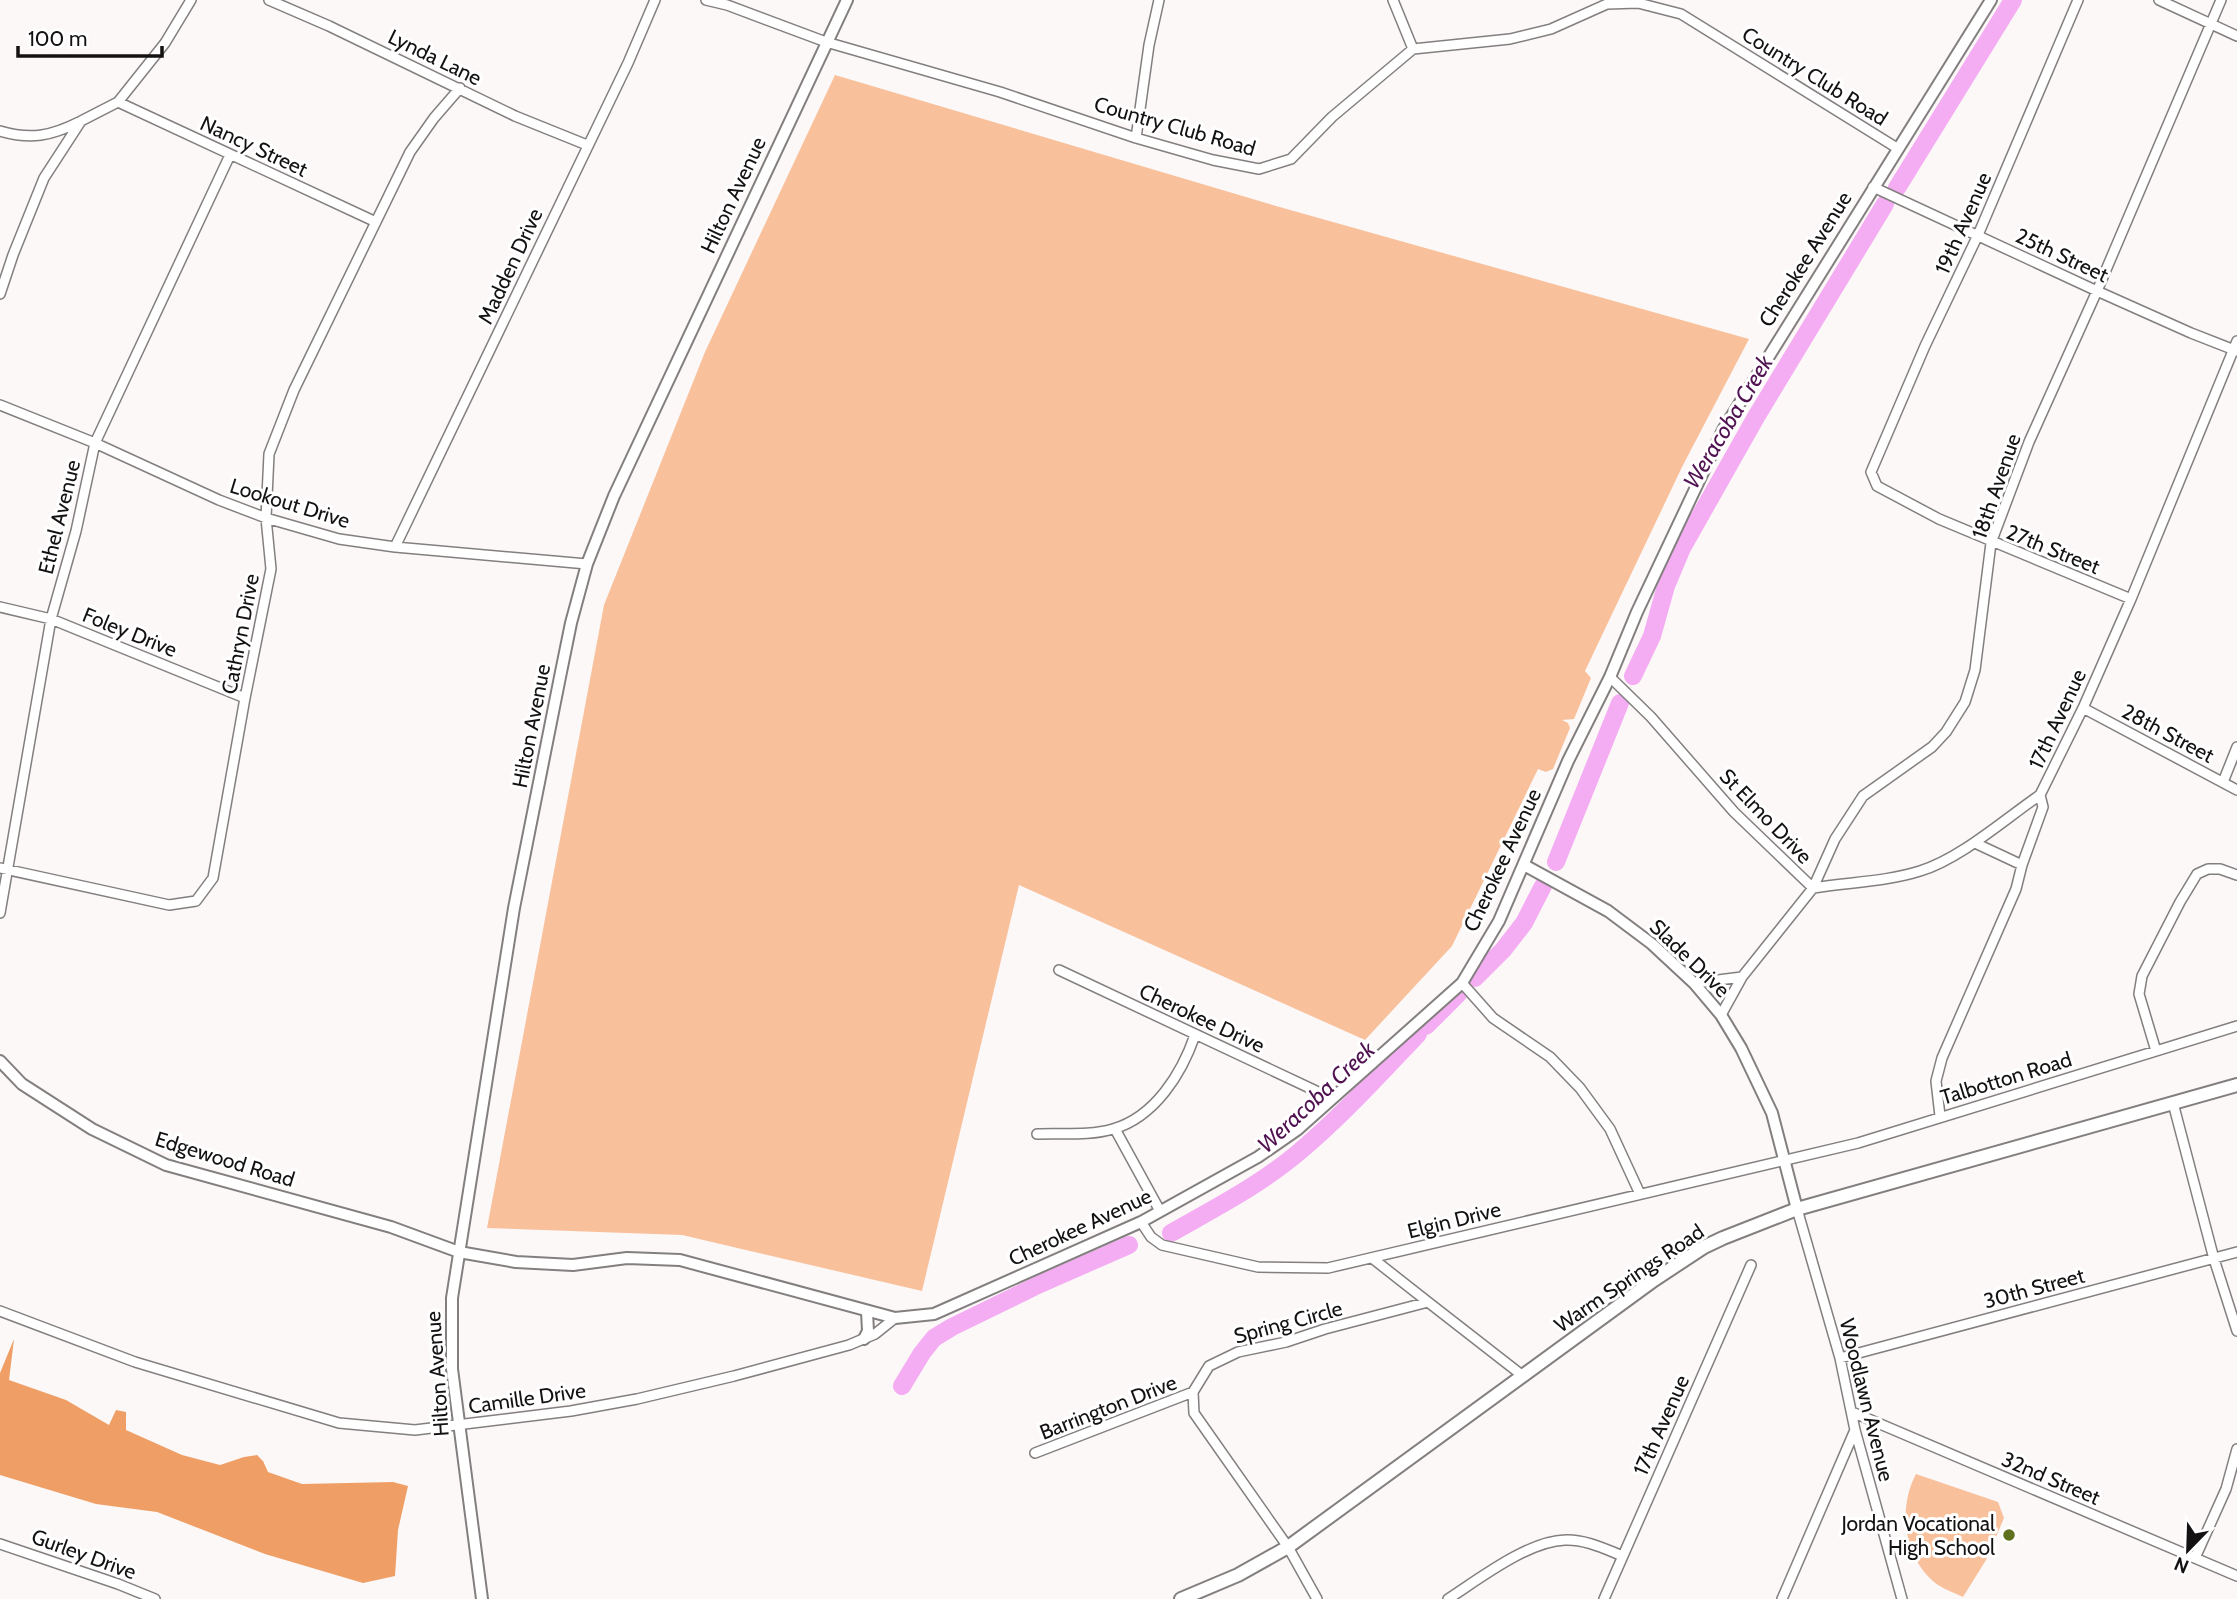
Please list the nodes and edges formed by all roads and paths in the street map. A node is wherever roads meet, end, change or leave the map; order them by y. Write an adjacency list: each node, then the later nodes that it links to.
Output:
1 (191, 0): 17 (street)
2 (269, 0): 16 (street, Lynda Lane)
3 (655, 0): 21 (street, Madden Drive)
4 (706, 0): 14 (street, Country Club Road)
5 (846, 0): 14 (street, Hilton Avenue)
6 (1159, 0): 20 (street)
7 (1393, 0): 15 (street)
8 (1991, 0): 22 (street, Cherokee Avenue)
9 (2078, 0): 26 (street, 19th Avenue)
10 (2159, 0): 12 (street)
11 (2221, 0): 12 (street, 18th Avenue)
12 (2210, 25): 13 (street); 27 (street, 18th Avenue)
13 (2237, 36)
14 (826, 42): 20 (street, Country Club Road); 36 (street, Hilton Avenue)
15 (1413, 49): 20 (street, Country Club Road); 22 (street, Country Club Road)
16 (460, 88): 21 (street, Lynda Lane); 25 (street, Cathryn Drive)
17 (118, 102): 18 (street); 23 (street, Nancy Street)
18 (81, 121): 19 (street); 28 (street)
19 (0, 131)
20 (1136, 138)
21 (587, 145): 35 (street, Madden Drive)
22 (1898, 148): 24 (street, Cherokee Avenue)
23 (230, 155): 25 (street, Nancy Street); 31 (street, Ethel Avenue)
24 (1873, 187): 26 (street, 25th Street); 40 (street, Cherokee Avenue)
25 (376, 222): 33 (street, Cathryn Drive)
26 (1978, 235): 27 (street, 25th Street); 32 (street, 19th Avenue)
27 (2096, 291): 29 (street, 25th Street); 34 (street, 18th Avenue)
28 (0, 294)
29 (2236, 347): 37 (street, 17th Avenue)
30 (0, 405): 31 (street, Lookout Drive)
31 (95, 443): 33 (street, Lookout Drive); 39 (street, Ethel Avenue)
32 (1876, 459): 34 (street, 27th Street)
33 (266, 518): 35 (street, Lookout Drive); 41 (street, Cathryn Drive)
34 (1992, 543): 37 (street, 27th Street); 52 (street, 18th Avenue)
35 (395, 547): 36 (street, Lookout Drive)
36 (587, 564): 74 (street, Hilton Avenue)
37 (2131, 599): 42 (street, 17th Avenue)
38 (0, 607): 39 (street, Foley Drive)
39 (51, 619): 41 (street, Foley Drive); 50 (street, Ethel Avenue)
40 (1610, 677): 48 (street, Cherokee Avenue); 52 (street, St Elmo Drive)
41 (245, 698): 50 (street, Cathryn Drive)
42 (2083, 708): 44 (street, 28th Street); 46 (street, 17th Avenue)
43 (2237, 747): 44 (street)
44 (2222, 782): 45 (street, 28th Street)
45 (2237, 789)
46 (2040, 795): 47 (street, St Elmo Drive); 49 (street, 17th Avenue)
47 (1975, 843): 49 (street); 52 (street, St Elmo Drive)
48 (1524, 865): 56 (street, Cherokee Avenue); 57 (street, Slade Drive)
49 (2022, 865): 66 (street, 17th Avenue)
50 (3, 868): 53 (street, Ethel Avenue)
51 (2237, 875): 61 (street)
52 (1813, 888): 55 (street, 18th Avenue)
53 (0, 913)
54 (1059, 970): 60 (street, Cherokee Drive)
55 (1742, 977): 57 (street); 58 (street, 18th Avenue)
56 (1462, 983): 64 (street, Cherokee Avenue); 70 (street)
57 (1694, 983): 58 (street, Slade Drive)
58 (1721, 1015): 69 (street, Slade Drive)
59 (2237, 1026): 61 (street, Talbotton Road)
60 (1195, 1035): 64 (street, Cherokee Drive); 67 (street)
61 (2156, 1051): 66 (street, Talbotton Road)
62 (0, 1060): 74 (street, Edgewood Road)
63 (2237, 1085): 65 (main road, Warm Springs Road)
64 (1331, 1098): 72 (street, Cherokee Avenue)
65 (2173, 1103): 71 (main road, Warm Springs Road); 77 (street)
66 (1940, 1116): 69 (street, Talbotton Road)
67 (1115, 1129): 68 (street); 72 (street)
68 (1037, 1134)
69 (1784, 1161): 70 (street, Elgin Drive); 71 (street, Slade Drive)
70 (1640, 1194): 76 (street, Elgin Drive)
71 (1797, 1209): 85 (street, Woodlawn Avenue); 86 (main road, Warm Springs Road)
72 (1160, 1211): 73 (street, Cherokee Avenue)
73 (1141, 1222): 76 (street, Elgin Drive); 82 (street, Cherokee Avenue)
74 (459, 1252): 81 (street, Cherokee Avenue); 89 (street, Hilton Avenue)
75 (2237, 1252): 77 (street, 30th Street)
76 (1372, 1258): 79 (street)
77 (2214, 1259): 83 (street); 85 (street, 30th Street)
78 (1751, 1265): 95 (street, 17th Avenue)
79 (1428, 1302): 86 (street); 87 (street, Spring Circle)
80 (0, 1311): 89 (street, Camille Drive)
81 (867, 1312): 82 (street, Cherokee Avenue); 84 (street)
82 (895, 1318): 84 (street, Camille Drive)
83 (2237, 1331)
84 (864, 1339): 89 (street, Camille Drive)
85 (1840, 1358): 88 (street, Woodlawn Avenue)
86 (1523, 1376): 94 (main road, Warm Springs Road)
87 (1193, 1392): 92 (street, Barrington Drive); 94 (street)
88 (1852, 1412): 90 (street, Woodlawn Avenue); 96 (street, 32nd Street)
89 (459, 1425): 99 (street, Hilton Avenue)
90 (1855, 1430): 104 (street); 105 (street, Woodlawn Avenue)
91 (2237, 1449): 96 (street)
92 (1035, 1453)
93 (0, 1544): 98 (street, Gurley Drive)
94 (1288, 1547): 100 (main road, Warm Springs Road); 101 (street)
95 (1623, 1556): 102 (street); 103 (street, 17th Avenue)
96 (2195, 1558): 97 (street, 32nd Street)
97 (2237, 1576)
98 (155, 1599)
99 (482, 1599)
100 (1181, 1599)
101 (1317, 1599)
102 (1448, 1599)
103 (1604, 1599)
104 (1783, 1599)
105 (1902, 1599)

